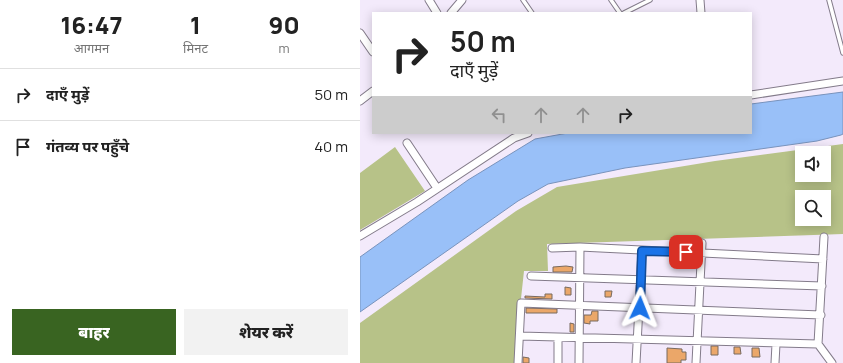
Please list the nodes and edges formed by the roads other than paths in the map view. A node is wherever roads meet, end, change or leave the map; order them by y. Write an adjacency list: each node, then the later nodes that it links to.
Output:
1 (429, 0): 8 (street)
2 (462, 0): 9 (street)
3 (523, 0): 10 (lane)
4 (611, 0): 11 (lane)
5 (650, 0): 12 (lane)
6 (700, 0): 13 (street)
7 (829, 0): 16 (lane)
8 (436, 12)
9 (452, 12)
10 (531, 12)
11 (619, 12)
12 (626, 12)
13 (701, 12)
14 (360, 33): 15 (street)
15 (372, 51)
16 (843, 53)
17 (843, 82): 19 (street)
18 (372, 92): 20 (street)
19 (752, 95)
20 (360, 101)
21 (512, 135): 23 (street)
22 (407, 143): 23 (street)
23 (437, 188): 24 (street)
24 (360, 236)
25 (824, 237): 31 (street)
26 (702, 243): 30 (street)
27 (580, 247): 28 (street); 29 (street); 33 (street)
28 (552, 248)
29 (642, 251): 30 (street); 34 (street)
30 (700, 253): 31 (street); 35 (street)
31 (823, 259): 36 (street)
32 (531, 276): 33 (street)
33 (581, 278): 34 (street); 37 (street)
34 (641, 280): 35 (street); 38 (street)
35 (698, 282): 36 (street); 39 (street)
36 (822, 286): 40 (street)
37 (581, 304): 38 (street); 41 (street); 43 (street)
38 (640, 308): 39 (street); 44 (street)
39 (697, 310): 40 (street); 45 (street)
40 (821, 315): 47 (street)
41 (520, 336): 42 (street); 48 (street)
42 (558, 338): 43 (street); 49 (street)
43 (580, 338): 44 (street); 50 (street)
44 (638, 340): 45 (street); 51 (street)
45 (696, 342): 46 (street); 52 (street)
46 (776, 344): 47 (street); 53 (street)
47 (818, 344): 54 (street)
48 (518, 363)
49 (558, 363)
50 (579, 363)
51 (636, 363)
52 (696, 363)
53 (775, 363)
54 (832, 363)

